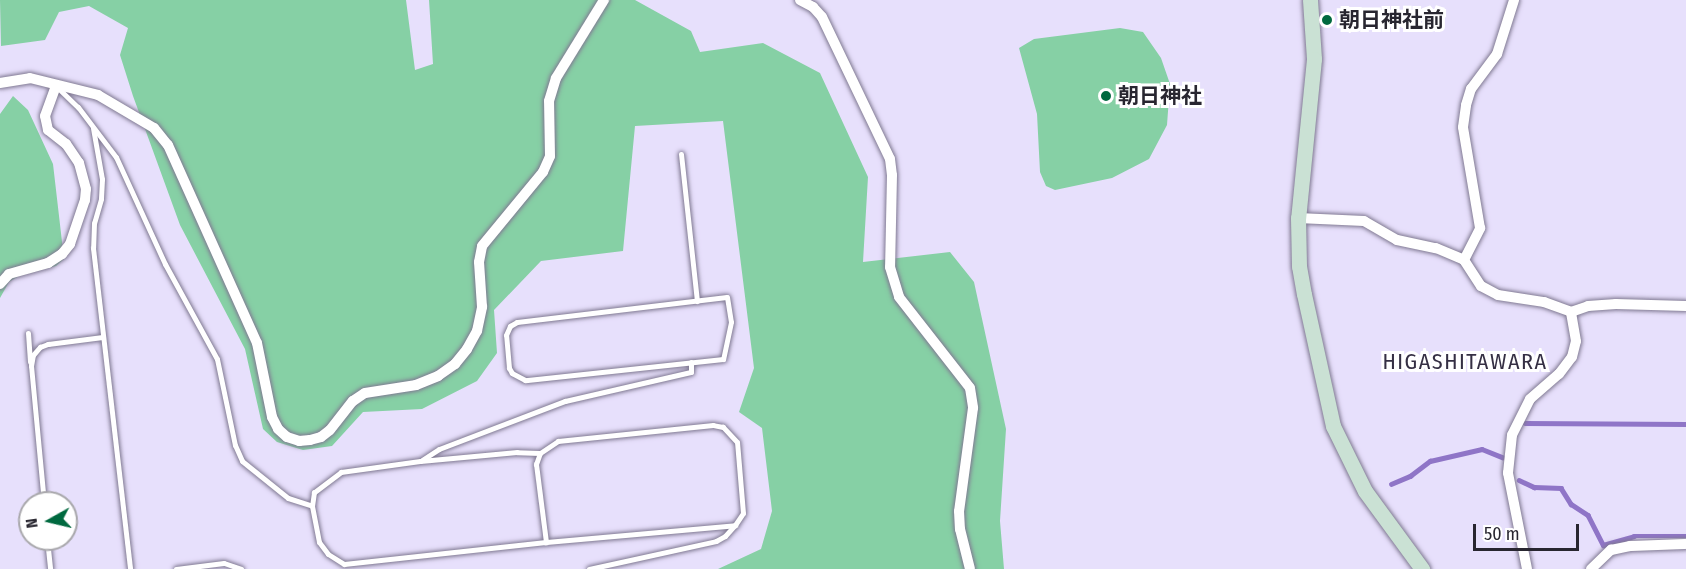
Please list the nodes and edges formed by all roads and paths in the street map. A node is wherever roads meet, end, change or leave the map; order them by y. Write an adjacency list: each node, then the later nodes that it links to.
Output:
1 (604, 0): 6 (street)
2 (800, 0): 32 (street)
3 (1310, 0): 9 (street)
4 (1514, 0): 10 (street)
5 (0, 83): 6 (street)
6 (56, 85): 7 (lane); 11 (street)
7 (93, 125): 16 (lane); 22 (lane)
8 (681, 154): 12 (lane)
9 (1299, 218): 10 (street); 33 (street)
10 (1464, 260): 14 (street)
11 (0, 284)
12 (697, 301): 17 (lane); 17 (lane)
13 (1686, 306): 14 (street)
14 (1571, 312): 34 (street)
15 (28, 333): 18 (lane)
16 (103, 337): 18 (lane); 28 (lane)
17 (691, 362): 20 (lane)
18 (31, 366): 21 (lane)
19 (540, 453): 20 (lane); 23 (lane); 24 (lane)
20 (420, 461): 22 (lane)
21 (43, 491)
22 (312, 506): 24 (lane)
23 (735, 525): 24 (lane); 31 (lane)
24 (546, 542)
25 (1686, 544): 35 (street)
26 (48, 551): 27 (lane)
27 (50, 569)
28 (130, 569)
29 (176, 569): 30 (lane)
30 (241, 569)
31 (589, 569)
32 (970, 569)
33 (1422, 569)
34 (1527, 569)
35 (1592, 569)

